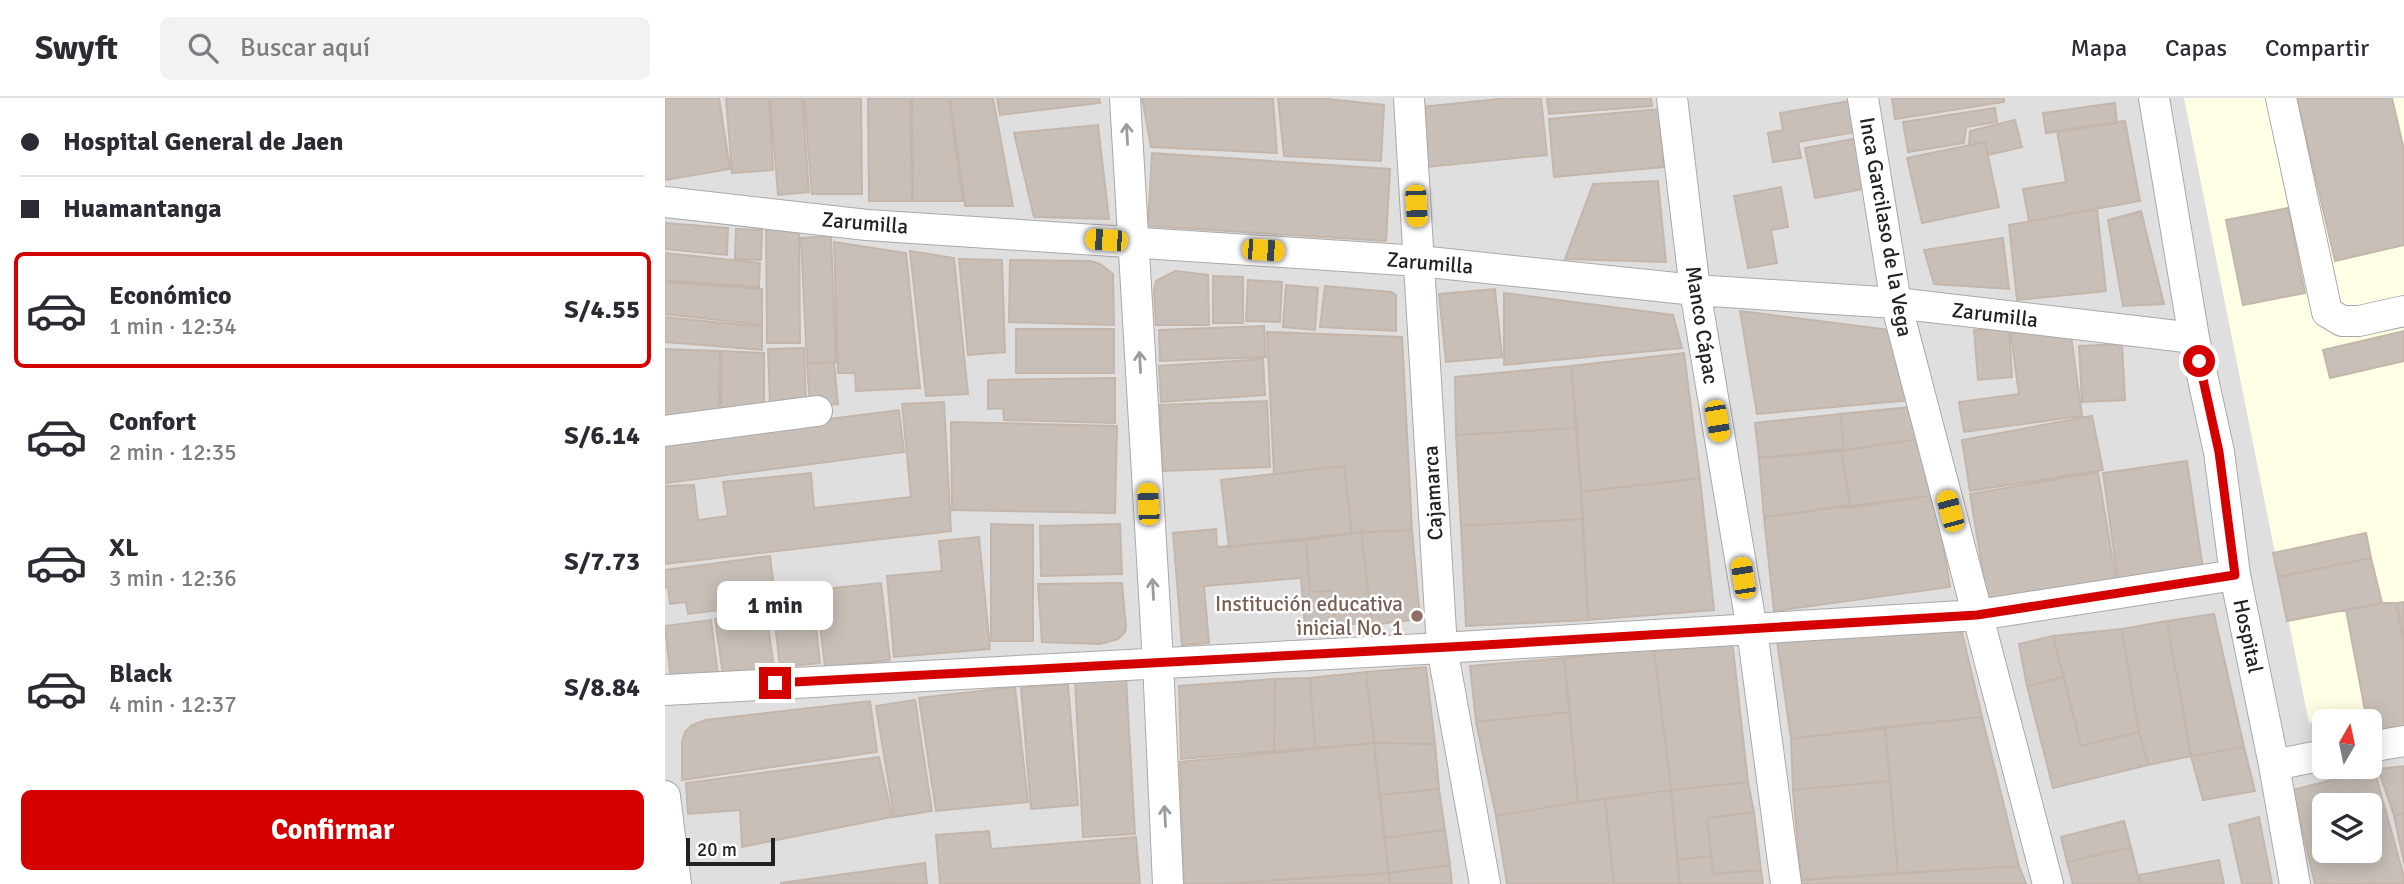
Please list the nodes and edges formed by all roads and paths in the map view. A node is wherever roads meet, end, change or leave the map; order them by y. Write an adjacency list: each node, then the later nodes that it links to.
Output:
1 (1125, 98): 8 (street, one-way to 1)
2 (1409, 98): 9 (street, Cajamarca)
3 (1672, 98): 10 (street, Manco Cápac)
4 (1863, 98): 11 (street, Inca Garcilaso de la Vega)
5 (2154, 98): 13 (street, Hospital)
6 (2281, 98): 12 (street)
7 (665, 202): 8 (street, Zarumilla)
8 (1132, 241): 9 (street, Zarumilla); 20 (street, one-way to 8)
9 (1419, 261): 10 (street, Zarumilla); 19 (street, Cajamarca)
10 (1695, 290): 11 (street, Zarumilla); 18 (street, Manco Cápac)
11 (1896, 303): 13 (street, Zarumilla); 17 (street, Inca Garcilaso de la Vega)
12 (2404, 311)
13 (2195, 338): 16 (street, Hospital)
14 (817, 411): 15 (street)
15 (665, 432)
16 (2235, 575): 17 (street); 25 (street, Hospital)
17 (1977, 615): 18 (street); 31 (street, Inca Garcilaso de la Vega)
18 (1752, 630): 19 (street); 30 (street, Manco Cápac)
19 (1442, 648): 20 (street); 29 (street, Cajamarca)
20 (1158, 662): 21 (street); 28 (street, one-way to 20)
21 (665, 690)
22 (2404, 740): 23 (street)
23 (2382, 744)
24 (2312, 757): 25 (street)
25 (2274, 765): 32 (street, Hospital)
26 (665, 796): 27 (street)
27 (676, 884)
28 (1168, 884)
29 (1485, 884)
30 (1786, 884)
31 (2048, 884)
32 (2295, 884)

